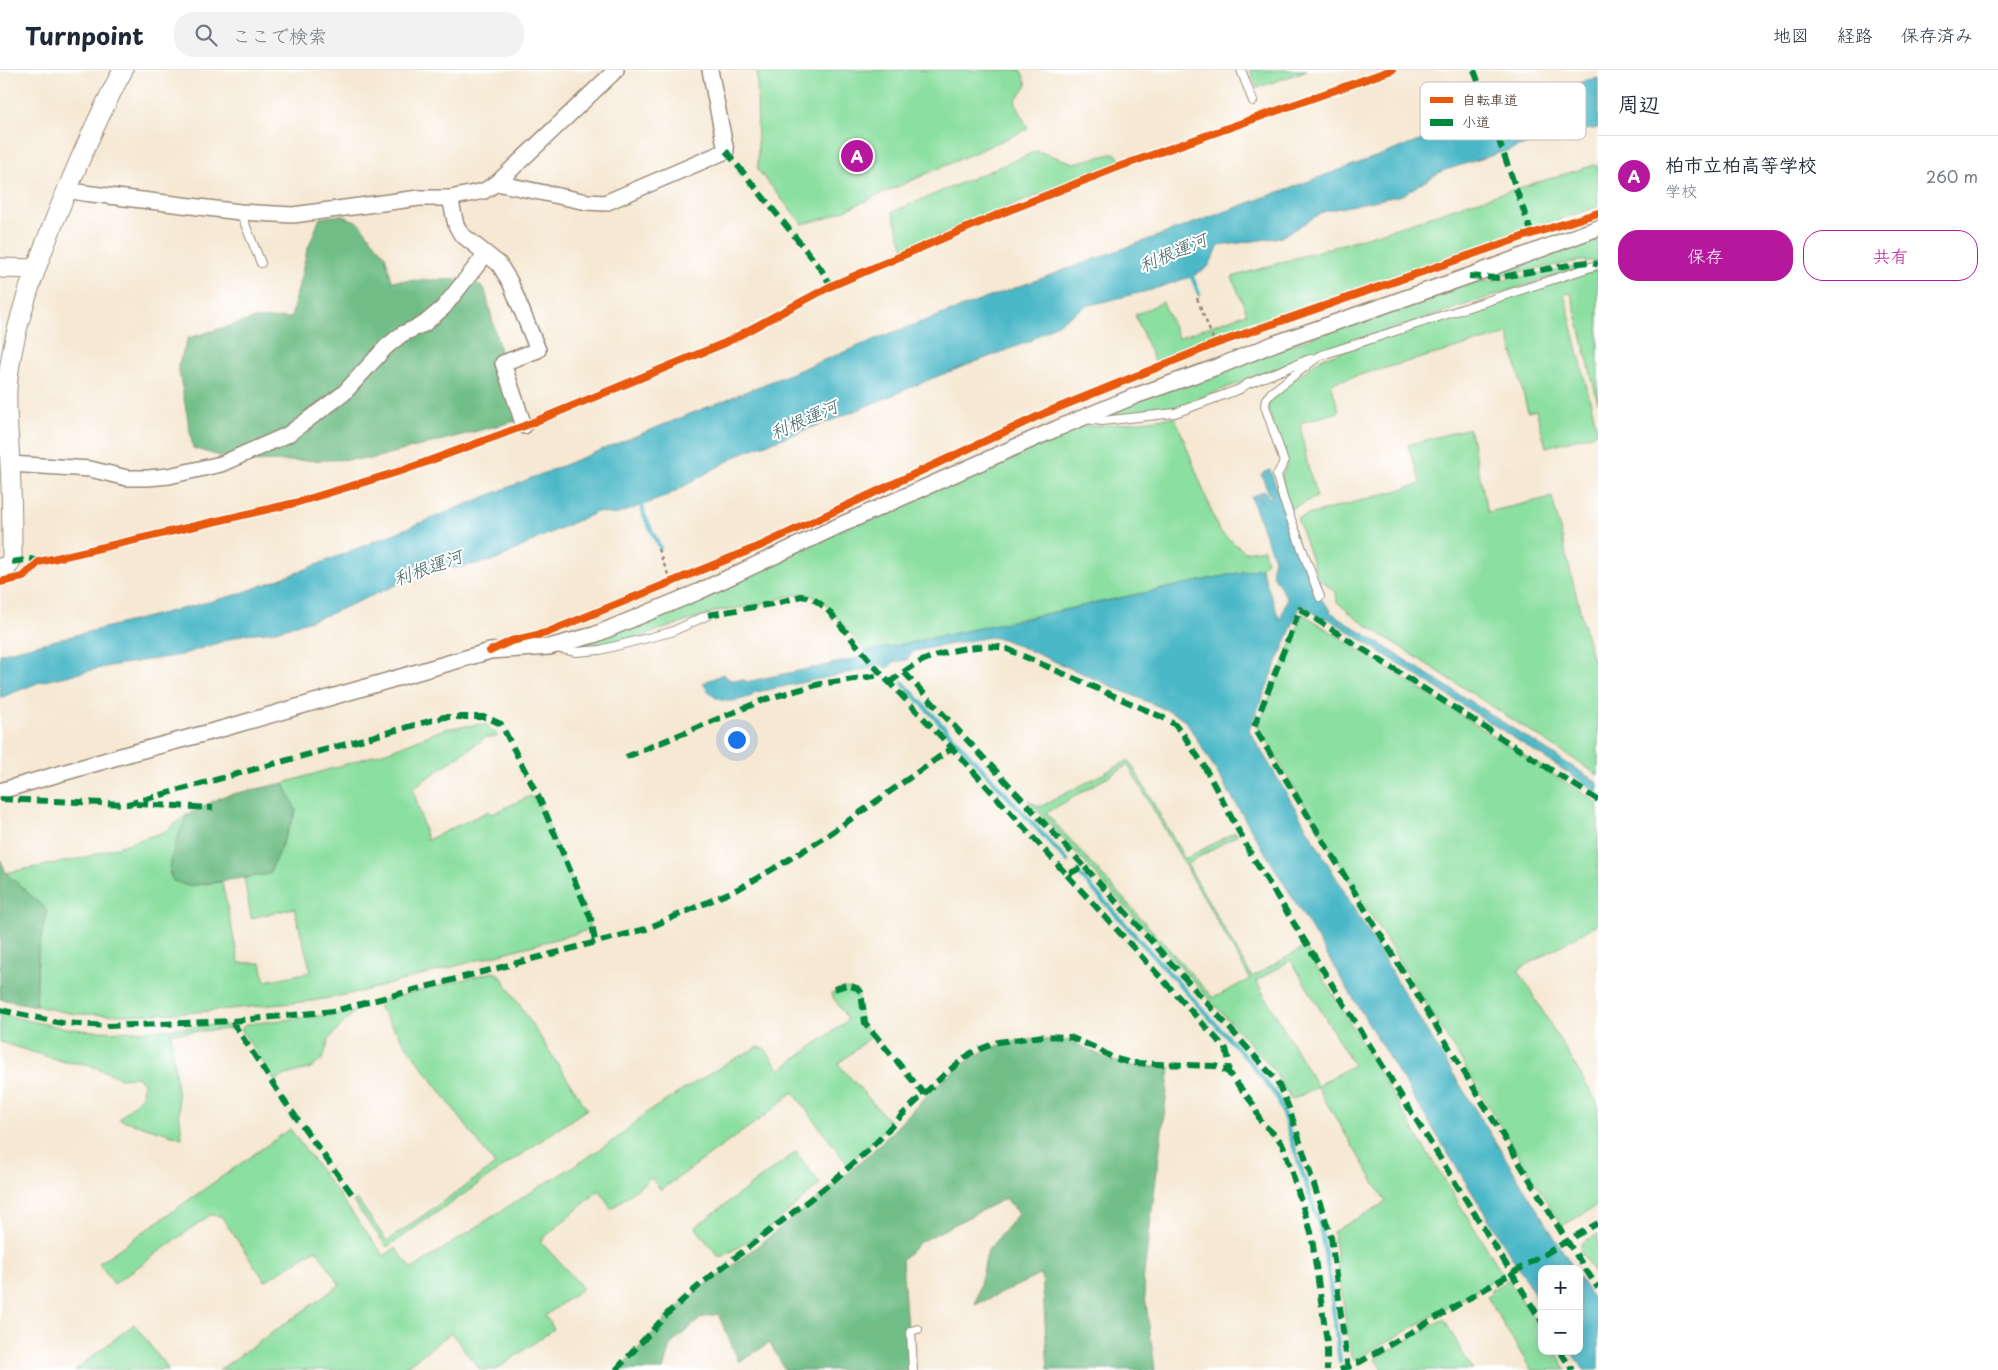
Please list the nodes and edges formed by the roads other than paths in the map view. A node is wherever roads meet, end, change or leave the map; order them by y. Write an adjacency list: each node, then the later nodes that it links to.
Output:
1 (124, 70): 7 (street)
2 (616, 70): 6 (street)
3 (710, 70): 6 (street)
4 (1241, 70): 5 (lane)
5 (1253, 101)
6 (497, 183): 8 (street)
7 (67, 190): 9 (street); 15 (street)
8 (450, 198): 9 (street); 11 (street)
9 (240, 212): 12 (lane)
10 (1598, 228): 17 (street)
11 (486, 254): 18 (street); 19 (street)
12 (261, 262)
13 (1597, 265): 16 (lane)
14 (0, 268): 15 (street)
15 (36, 270): 19 (street)
16 (1319, 356): 17 (lane); 21 (lane)
17 (1082, 418): 23 (street)
18 (524, 426)
19 (10, 464): 20 (street)
20 (0, 568)
21 (1320, 597)
22 (708, 615): 23 (lane)
23 (549, 647): 24 (street)
24 (0, 791)
25 (918, 1329): 26 (lane)
26 (913, 1370)

